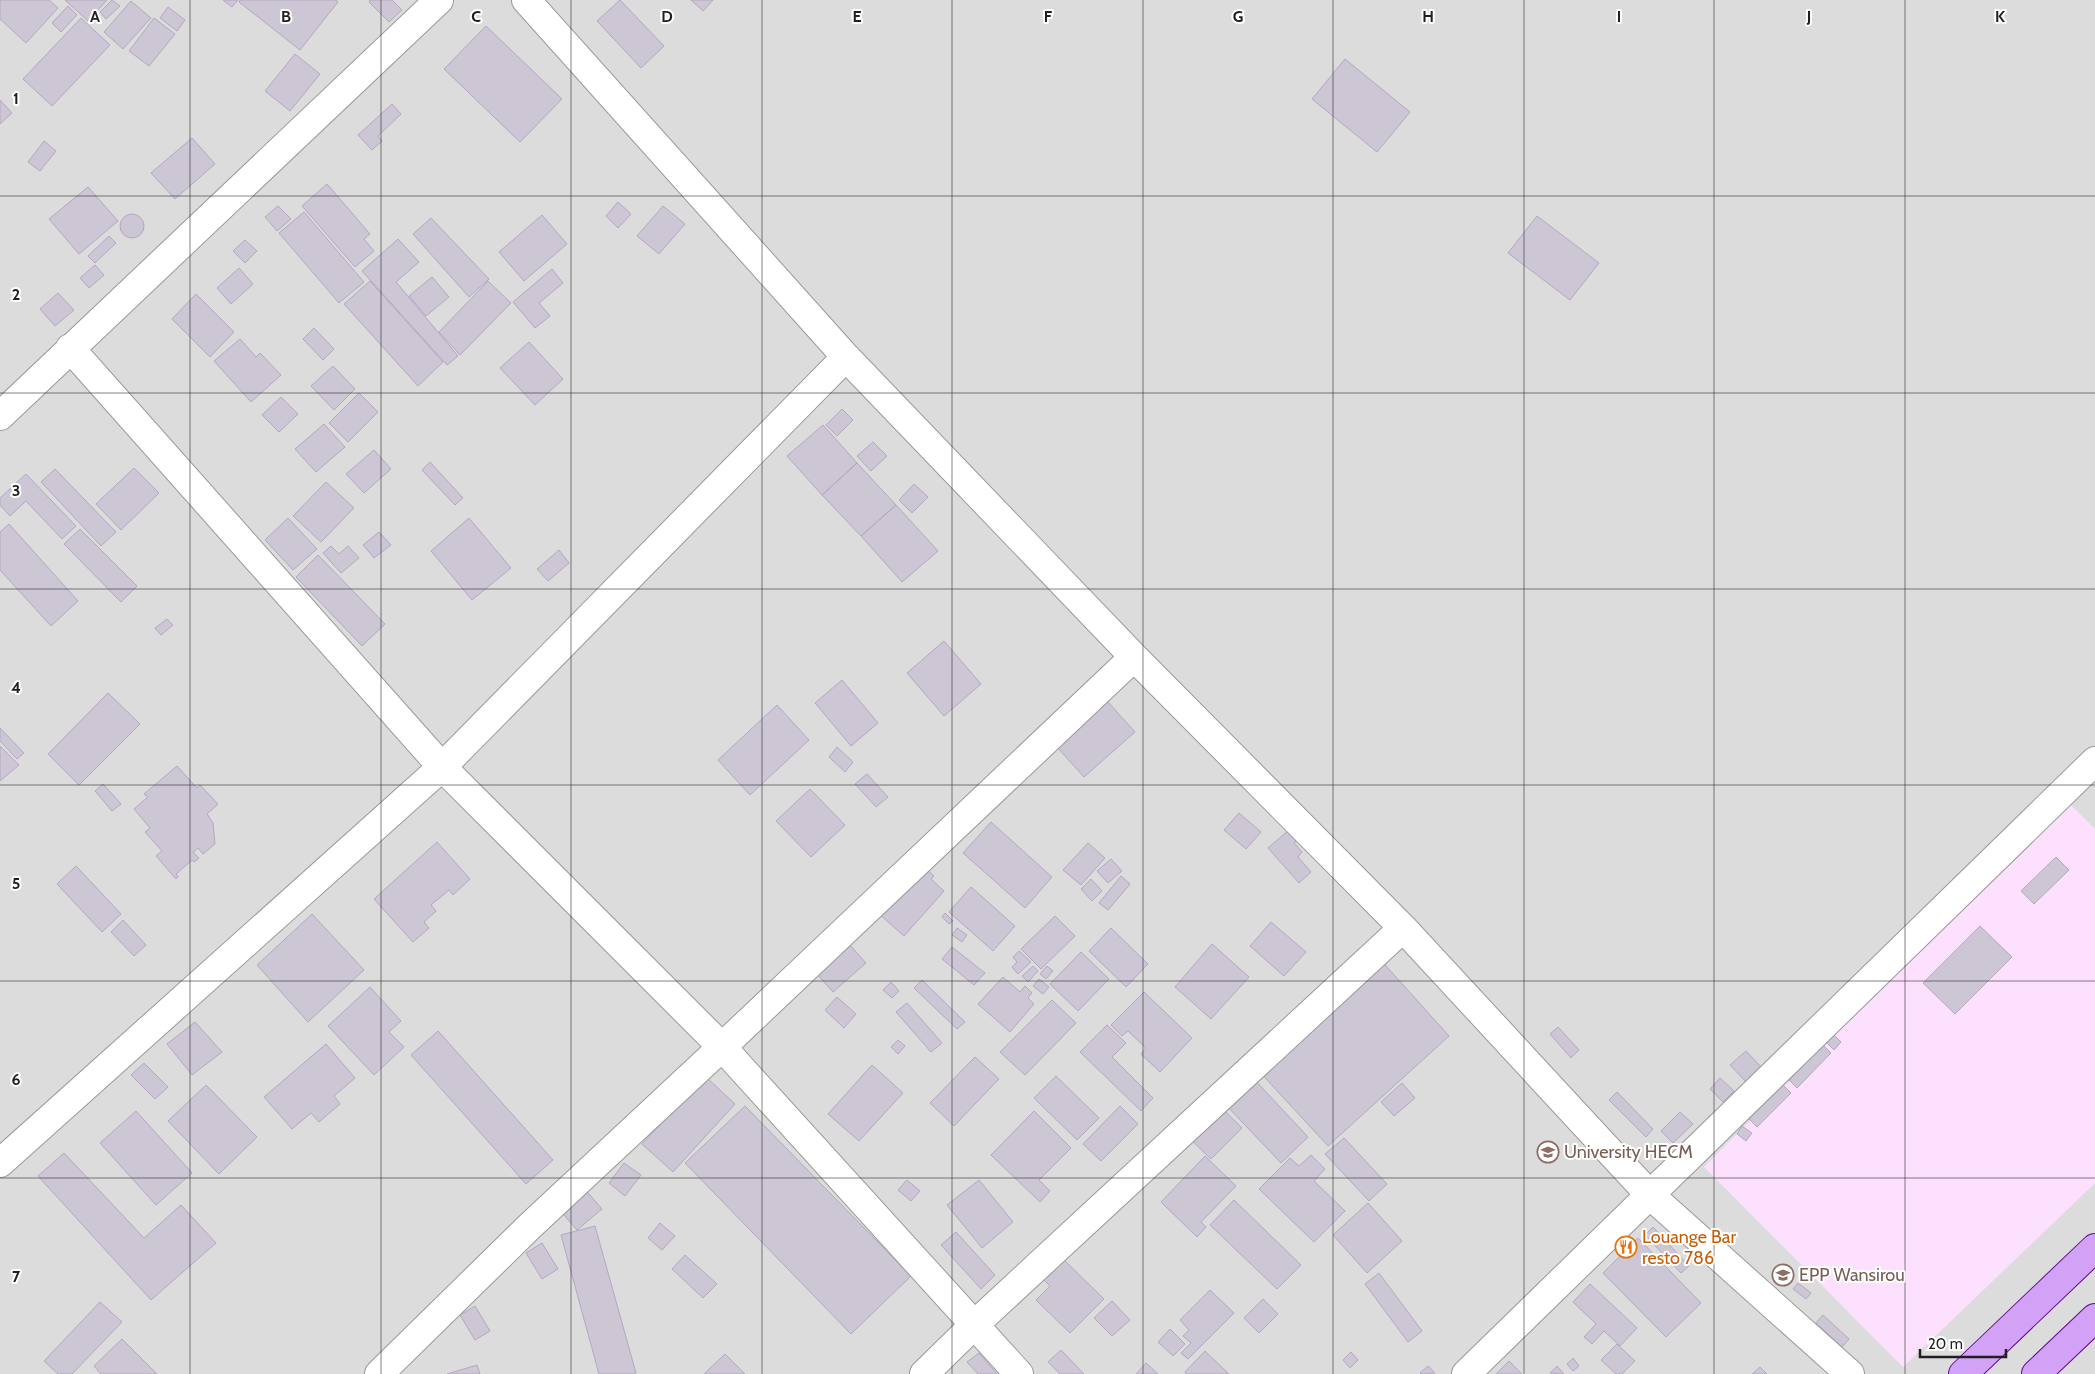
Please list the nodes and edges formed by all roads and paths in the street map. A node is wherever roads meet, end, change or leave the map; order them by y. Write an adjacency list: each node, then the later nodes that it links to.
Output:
1 (439, 0): 3 (street)
2 (526, 0): 4 (street)
3 (70, 348): 5 (street); 8 (street)
4 (846, 357): 6 (street); 8 (street)
5 (0, 416)
6 (1134, 657): 9 (street); 10 (street)
7 (2095, 761): 12 (street)
8 (442, 767): 10 (street); 11 (street)
9 (1403, 928): 12 (street); 15 (street)
10 (722, 1047): 15 (street); 16 (street)
11 (0, 1163)
12 (1650, 1195): 19 (street); 20 (street)
13 (2095, 1248): 21 (main road)
14 (2095, 1318): 22 (main road)
15 (973, 1326): 17 (street); 18 (street)
16 (380, 1374)
17 (924, 1374)
18 (1019, 1374)
19 (1466, 1374)
20 (1850, 1374)
21 (1963, 1374)
22 (2036, 1374)

